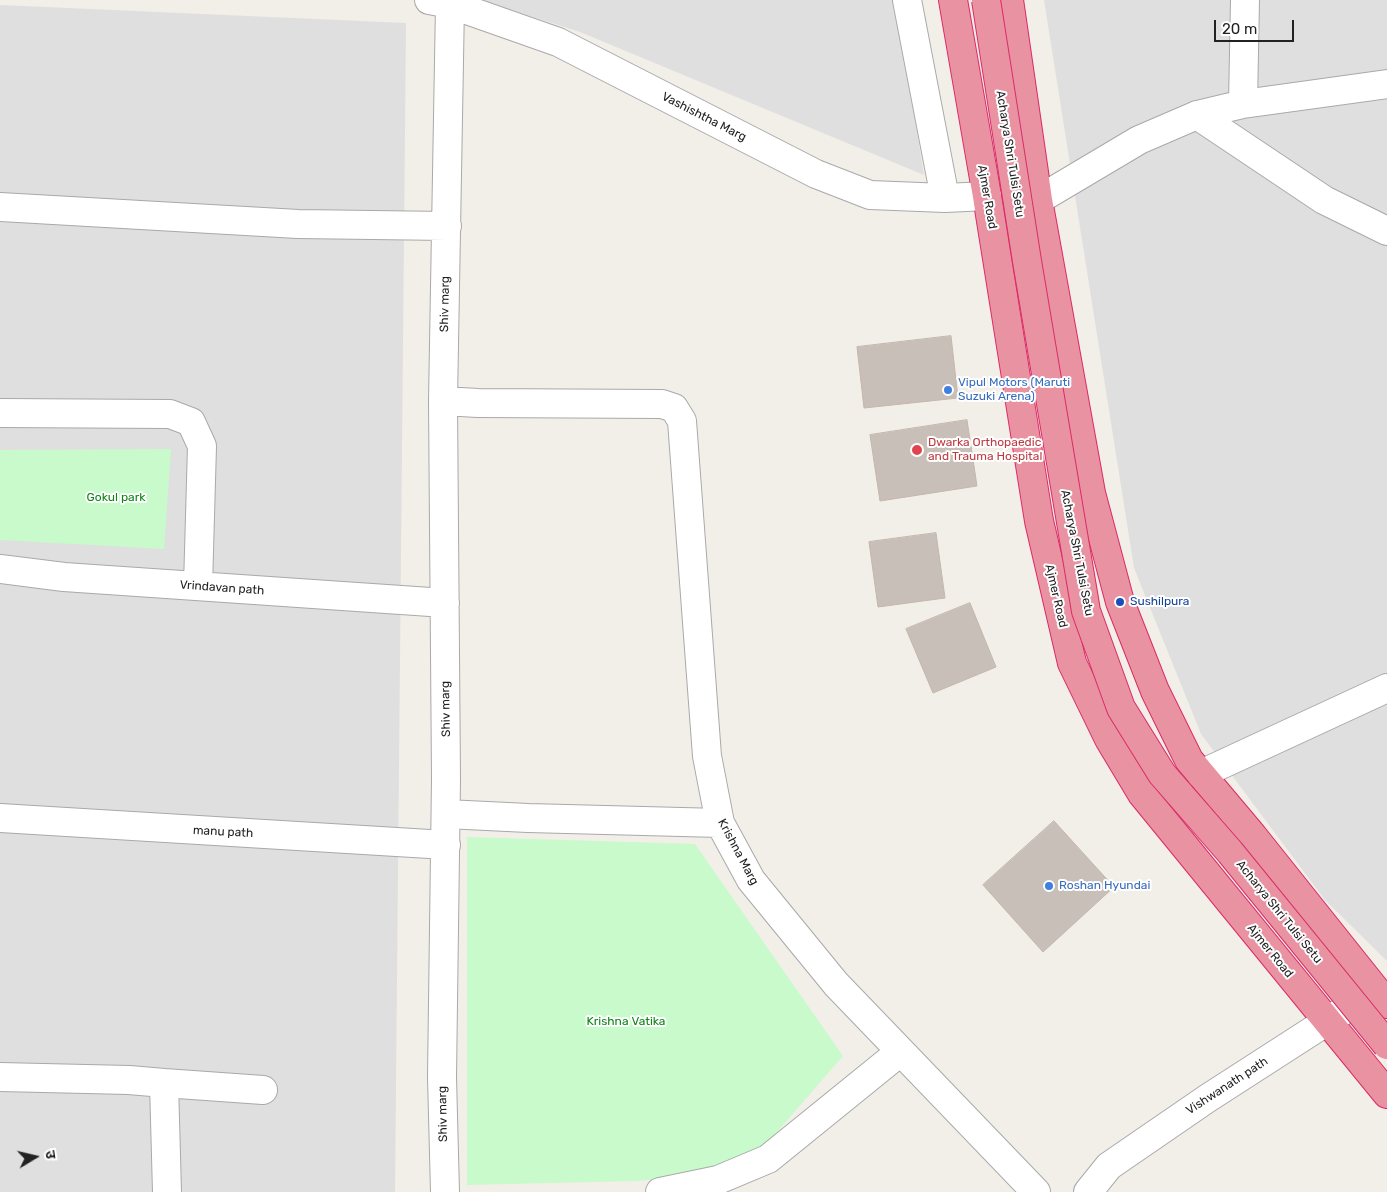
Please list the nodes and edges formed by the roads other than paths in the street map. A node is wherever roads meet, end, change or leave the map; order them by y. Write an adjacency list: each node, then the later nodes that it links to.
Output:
1 (907, 0): 11 (street)
2 (953, 0): 10 (highway, Ajmer Road)
3 (986, 0): 29 (highway, Acharya Shri Tulsi Setu, bridge)
4 (1009, 0): 12 (highway)
5 (1245, 0): 8 (street)
6 (440, 2): 11 (street, Vashishtha Marg); 14 (street, Shiv marg)
7 (1387, 84): 8 (street)
8 (1243, 104): 9 (street)
9 (1196, 115): 12 (street); 15 (street)
10 (987, 196): 11 (street, Vashishtha Marg); 28 (highway, Ajmer Road)
11 (945, 198)
12 (1038, 200): 22 (highway)
13 (0, 207): 14 (street)
14 (447, 226): 16 (street, Shiv marg)
15 (1387, 231)
16 (443, 401): 20 (street, Shiv marg); 25 (street, Krishna Marg)
17 (0, 413): 19 (street)
18 (0, 569): 19 (street, Vrindavan path)
19 (198, 586): 20 (street, Vrindavan path)
20 (445, 603): 23 (street, Shiv marg)
21 (1387, 688): 22 (street)
22 (1201, 774): 27 (highway)
23 (446, 814): 25 (street); 26 (street, Shiv marg)
24 (0, 818): 26 (street, manu path)
25 (720, 823): 30 (street, Krishna Marg)
26 (446, 845): 37 (street, Shiv marg)
27 (1381, 997): 28 (street, Vishwanath path)
28 (1328, 1022): 34 (highway, Ajmer Road); 35 (street, Vishwanath path)
29 (1387, 1045)
30 (900, 1052): 38 (street); 39 (street, Krishna Marg)
31 (0, 1077): 32 (street)
32 (164, 1083): 33 (street); 36 (street)
33 (263, 1090)
34 (1387, 1094)
35 (1089, 1191)
36 (167, 1192)
37 (445, 1192)
38 (660, 1192)
39 (1036, 1192)

